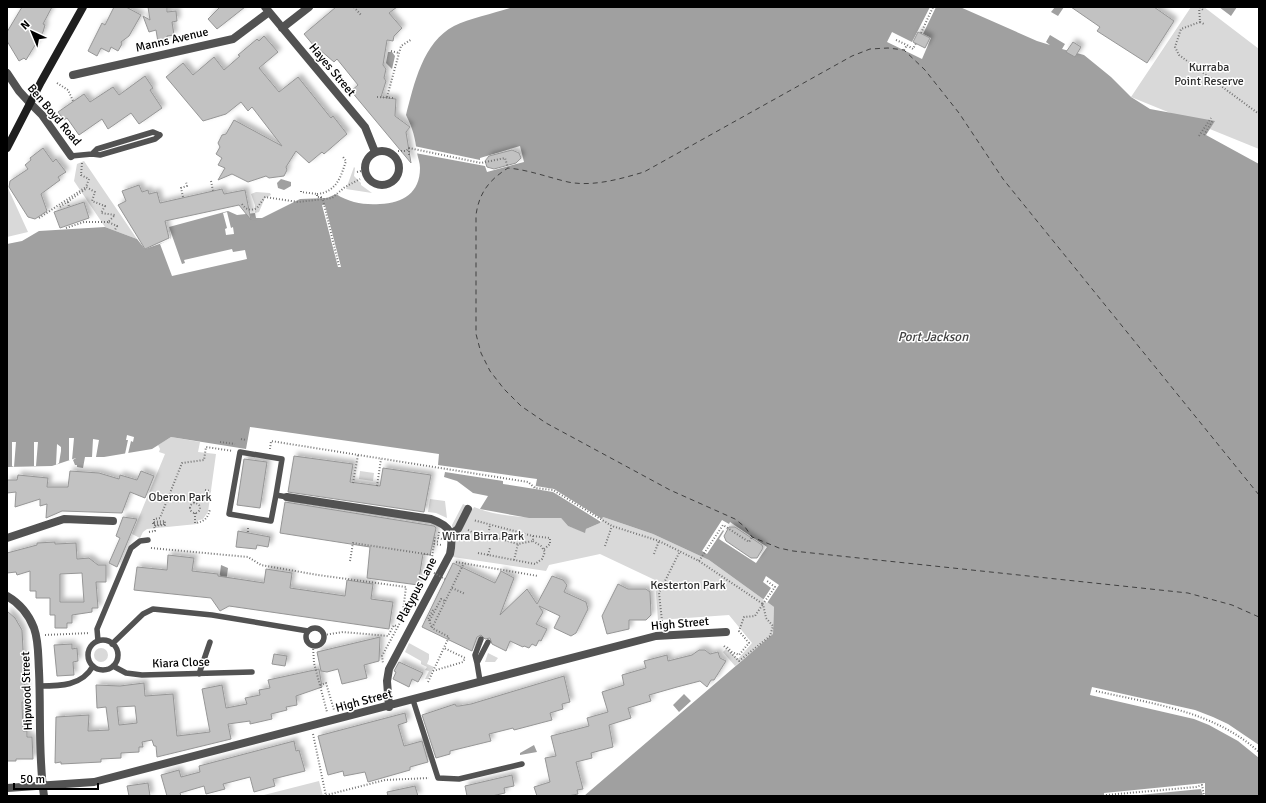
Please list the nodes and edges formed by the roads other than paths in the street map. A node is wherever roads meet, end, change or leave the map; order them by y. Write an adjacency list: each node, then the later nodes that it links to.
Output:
1 (83, 7): 7 (main road)
2 (309, 7): 4 (street)
3 (267, 10): 4 (street, Hayes Street); 6 (street, Manns Avenue)
4 (282, 28): 9 (street, Hayes Street)
5 (7, 73): 7 (street, Ben Boyd Road)
6 (73, 75)
7 (30, 103): 8 (main road); 11 (street, Ben Boyd Road)
8 (7, 148)
9 (375, 152): 9 (street)
10 (92, 154): 10 (lane, Ben Boyd Road); 11 (lane, Ben Boyd Road)
11 (70, 156)
12 (276, 495): 12 (lane); 13 (lane)
13 (286, 497): 16 (street)
14 (468, 510): 16 (street)
15 (114, 522): 17 (street)
16 (451, 534): 35 (street, Platypus Lane)
17 (7, 538)
18 (148, 540): 23 (lane)
19 (7, 596): 33 (street, Hipwood Street)
20 (308, 631): 20 (lane); 26 (lane)
21 (726, 632): 32 (street, High Street)
22 (481, 639): 27 (lane)
23 (98, 641): 26 (lane); 28 (lane)
24 (210, 642): 31 (lane)
25 (488, 642): 27 (lane)
26 (112, 644): 29 (lane)
27 (476, 663): 32 (lane)
28 (93, 666): 29 (lane); 33 (lane)
29 (112, 666): 31 (lane, Kiara Close)
30 (252, 672): 31 (lane, Kiara Close)
31 (199, 674)
32 (480, 681): 34 (street, High Street)
33 (40, 686): 37 (street, Hipwood Street)
34 (413, 700): 35 (street, High Street); 36 (lane)
35 (389, 706): 37 (street, High Street)
36 (522, 764)
37 (42, 786): 38 (street, High Street); 39 (street, Hipwood Street)
38 (7, 788)
39 (44, 796)

